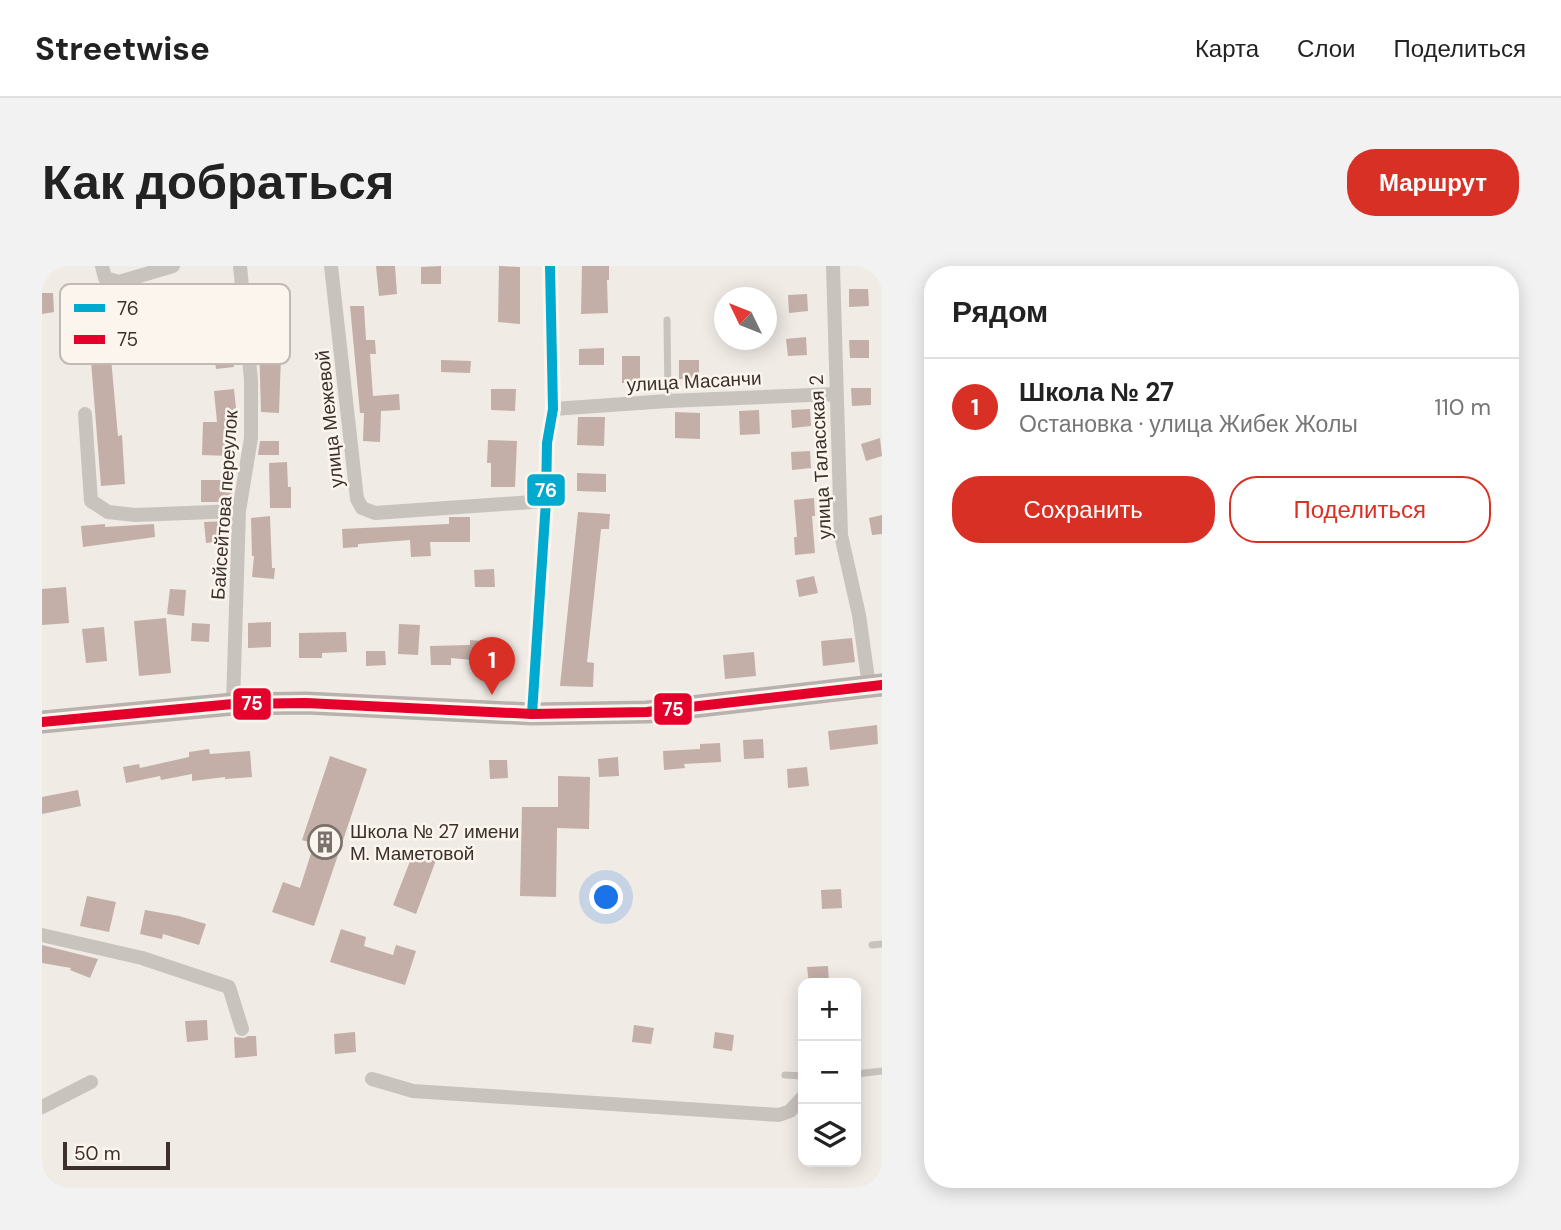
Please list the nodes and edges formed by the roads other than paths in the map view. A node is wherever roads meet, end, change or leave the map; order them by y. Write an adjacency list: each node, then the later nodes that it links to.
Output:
1 (102, 266): 2 (street)
2 (173, 266)
3 (240, 266): 7 (street, Байсейтова переулок)
4 (331, 266): 14 (street, улица Межевой)
5 (550, 266): 12 (street)
6 (833, 266): 10 (street, улица Таласская 2)
7 (242, 284)
8 (667, 320): 11 (lane)
9 (249, 364): 15 (street, Байсейтова переулок)
10 (836, 394): 11 (street, улица Масанчи); 16 (street, улица Таласская 2)
11 (668, 401): 12 (street, улица Масанчи)
12 (554, 409): 14 (street)
13 (85, 414): 15 (street)
14 (546, 501): 18 (street)
15 (239, 511): 17 (street, Байсейтова переулок)
16 (875, 685): 18 (main road)
17 (233, 704): 18 (main road); 19 (main road)
18 (531, 714)
19 (42, 722)
20 (42, 935): 23 (street)
21 (882, 944): 22 (lane)
22 (872, 945)
23 (242, 1029)
24 (882, 1071): 25 (lane)
25 (861, 1073)
26 (785, 1075): 27 (lane)
27 (798, 1076)
28 (372, 1079): 30 (street)
29 (91, 1082): 31 (street)
30 (798, 1102)
31 (42, 1107)

